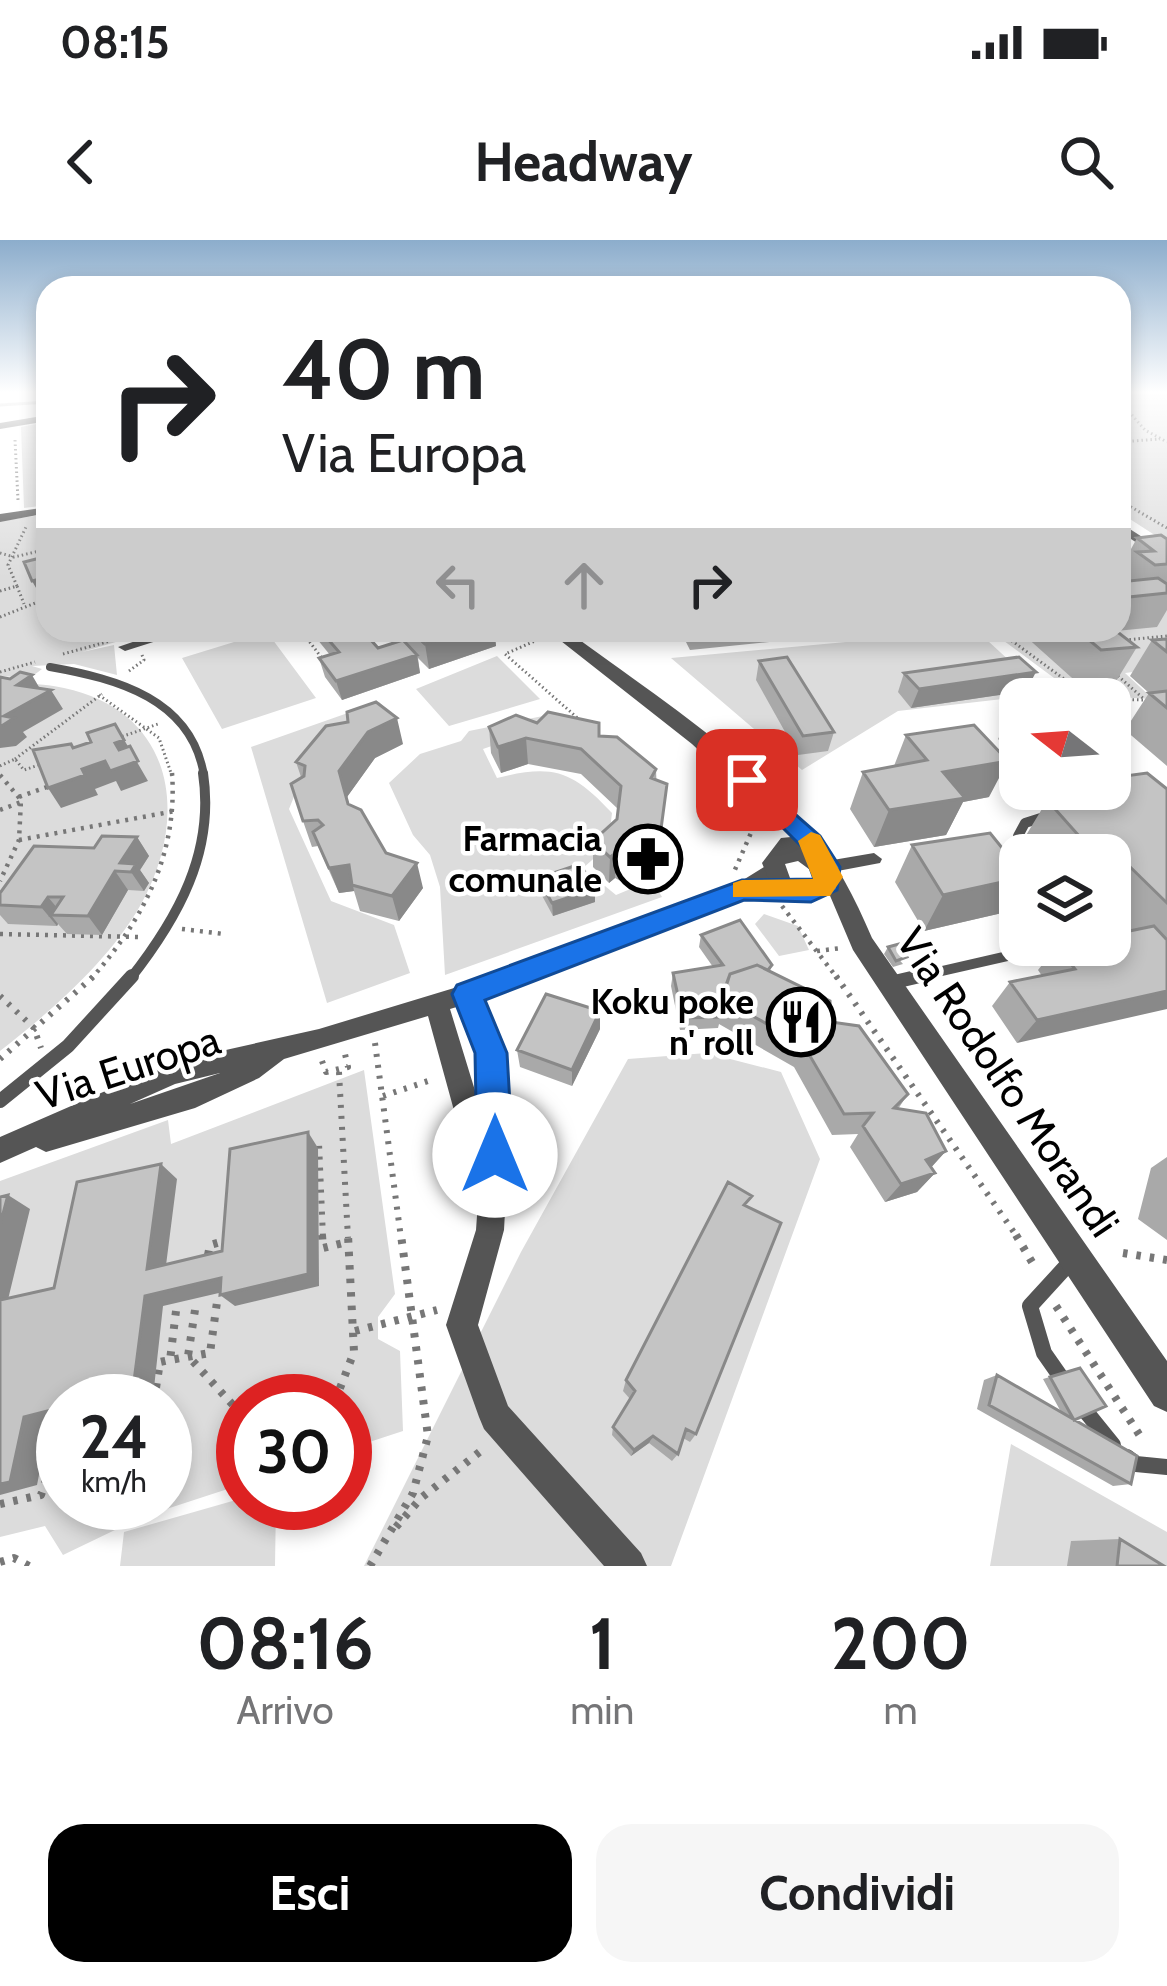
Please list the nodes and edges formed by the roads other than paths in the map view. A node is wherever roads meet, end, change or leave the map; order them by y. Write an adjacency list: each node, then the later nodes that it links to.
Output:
1 (36, 512): 2 (street)
2 (0, 518)
3 (1131, 534): 4 (street)
4 (1167, 559)
5 (127, 642): 7 (street)
6 (560, 642): 10 (street)
7 (118, 644)
8 (50, 667): 20 (lane)
9 (1059, 815): 11 (lane)
10 (791, 824): 13 (street); 14 (street)
11 (1019, 834)
12 (874, 859): 14 (street)
13 (777, 862): 14 (street); 14 (street); 15 (street, Via Europa)
14 (815, 876): 15 (street, Via Europa); 17 (street, Via Rodolfo Morandi)
15 (737, 884): 18 (street, Via Europa)
16 (999, 958): 17 (lane)
17 (890, 983): 23 (street, Via Rodolfo Morandi)
18 (467, 994): 19 (street, Via Europa); 22 (street)
19 (437, 1004): 21 (street, Via Europa); 22 (street)
20 (0, 1101)
21 (0, 1151)
22 (495, 1155): 26 (street)
23 (1075, 1257): 24 (street, Via Rodolfo Morandi); 25 (lane)
24 (1167, 1394)
25 (1164, 1467)
26 (628, 1566)

